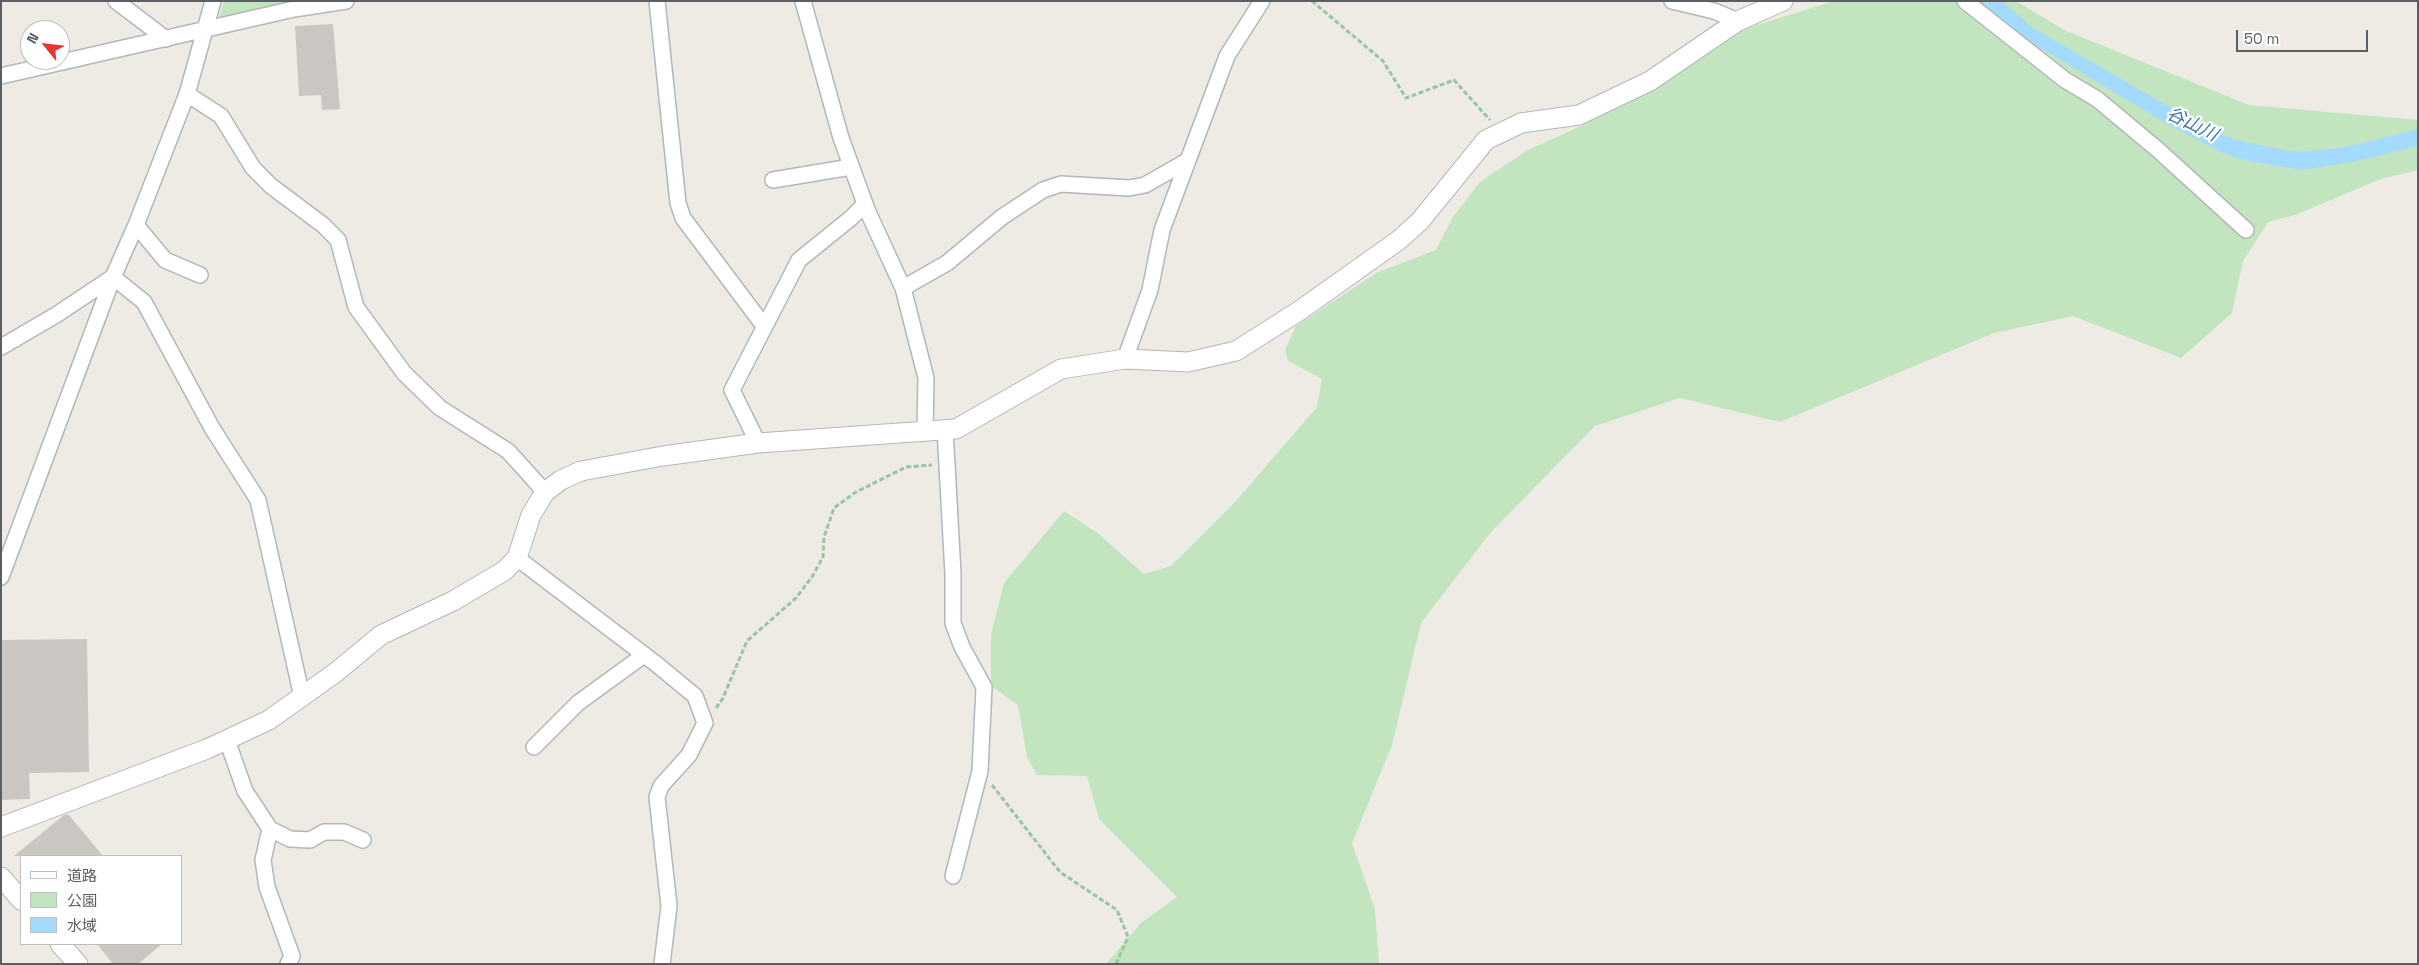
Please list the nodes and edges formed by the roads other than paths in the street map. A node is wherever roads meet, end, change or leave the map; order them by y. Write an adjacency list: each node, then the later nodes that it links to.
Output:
1 (116, 1): 12 (street)
2 (213, 1): 11 (street)
3 (346, 1): 11 (street)
4 (657, 1): 24 (street)
5 (803, 1): 16 (street)
6 (1262, 1): 15 (street)
7 (1672, 1): 10 (street)
8 (1782, 1): 10 (street)
9 (1965, 1): 20 (street)
10 (1738, 21): 26 (street)
11 (206, 30): 12 (street); 14 (street)
12 (166, 39): 13 (street)
13 (1, 76)
14 (187, 94): 19 (street); 30 (street)
15 (1187, 161): 23 (street); 26 (street)
16 (851, 167): 17 (street); 18 (street)
17 (773, 180)
18 (865, 204): 23 (street); 24 (street)
19 (136, 225): 21 (street); 22 (street)
20 (2246, 230)
21 (200, 275)
22 (113, 276): 25 (street); 32 (street); 34 (street)
23 (903, 288): 27 (street)
24 (764, 326): 29 (street)
25 (1, 347)
26 (1125, 359): 28 (street)
27 (925, 430): 28 (street); 29 (street)
28 (945, 430): 40 (street)
29 (758, 443): 30 (street)
30 (545, 492): 31 (street)
31 (517, 558): 33 (street); 34 (street)
32 (1, 577)
33 (644, 655): 36 (street); 46 (street)
34 (302, 697): 35 (street)
35 (227, 740): 37 (street); 38 (street)
36 (534, 747)
37 (1, 827)
38 (270, 829): 39 (street); 45 (street)
39 (363, 840)
40 (952, 876)
41 (1, 878): 42 (street)
42 (20, 899)
43 (61, 945): 44 (street)
44 (78, 964)
45 (288, 964)
46 (662, 964)

